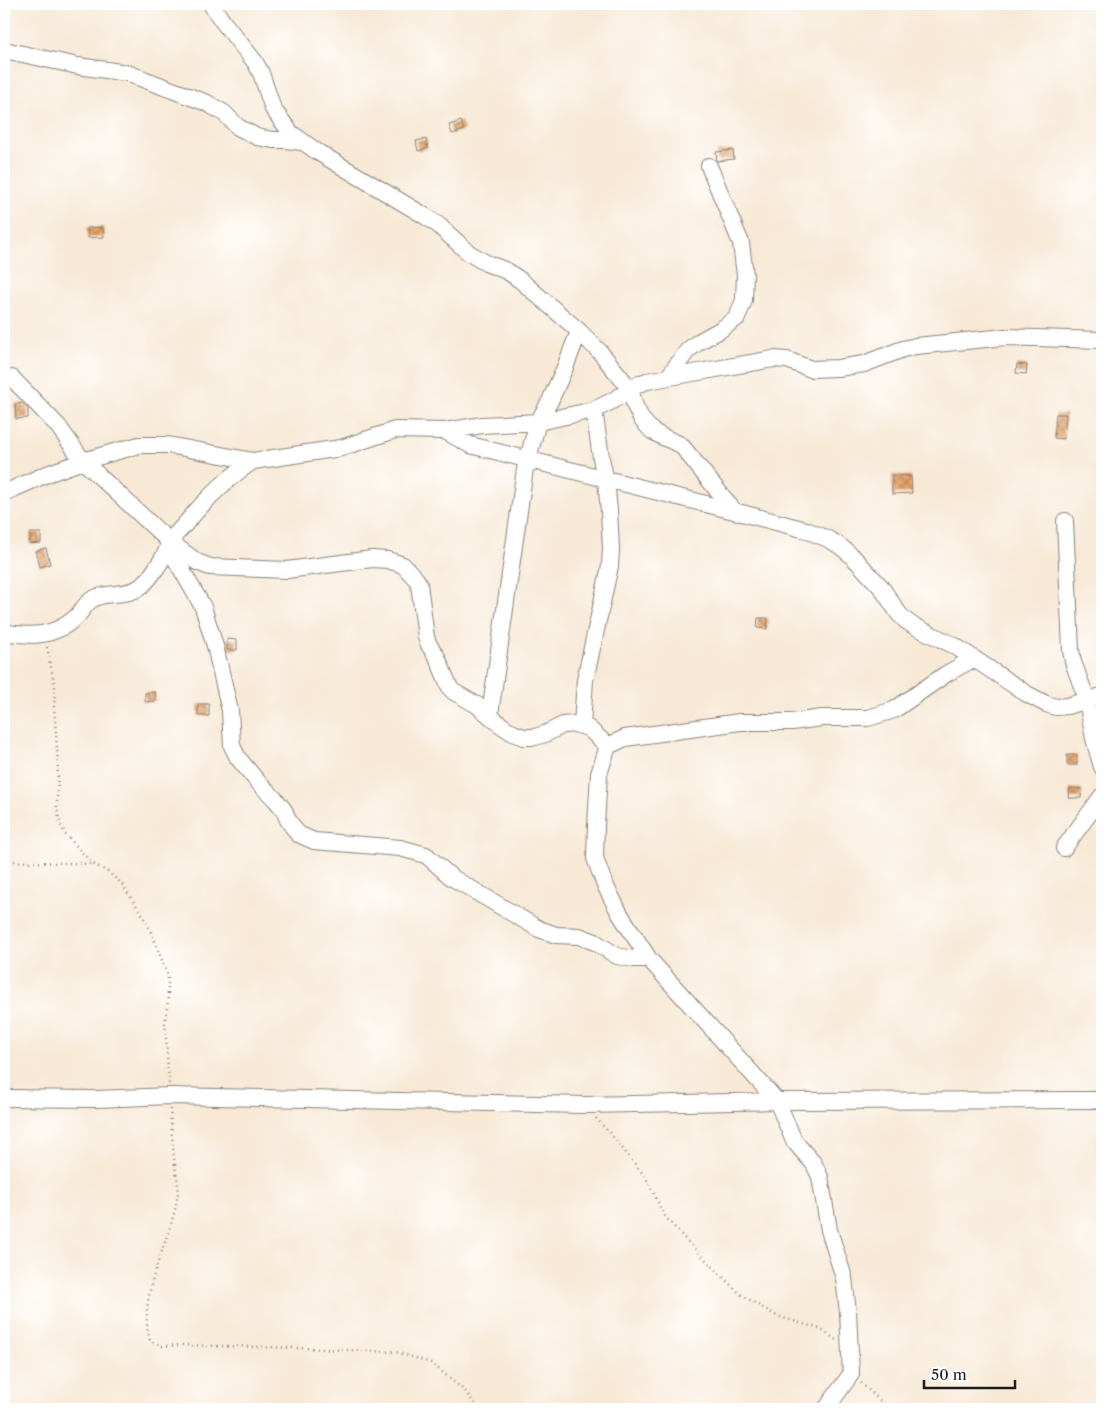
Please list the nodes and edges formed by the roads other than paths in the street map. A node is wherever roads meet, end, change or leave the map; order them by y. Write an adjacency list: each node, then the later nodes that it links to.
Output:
1 (211, 4): 3 (street)
2 (4, 50): 3 (street)
3 (302, 142): 5 (street)
4 (709, 166): 7 (street)
5 (579, 331): 9 (street); 11 (street)
6 (1102, 340): 7 (street)
7 (668, 377): 9 (street)
8 (12, 378): 14 (street)
9 (630, 389): 10 (street); 18 (street)
10 (594, 410): 11 (street); 16 (street)
11 (538, 422): 12 (street); 13 (street)
12 (445, 431): 13 (street); 15 (street)
13 (527, 460): 16 (street); 24 (street)
14 (83, 461): 15 (street); 17 (street); 20 (street)
15 (253, 461): 20 (street)
16 (606, 480): 18 (street); 25 (street)
17 (4, 493)
18 (734, 511): 22 (street)
19 (1065, 521): 23 (street)
20 (169, 544): 21 (street); 24 (street); 30 (street)
21 (4, 632)
22 (973, 659): 23 (street); 26 (street)
23 (1094, 698): 27 (street)
24 (490, 714): 25 (street)
25 (582, 726): 26 (street)
26 (608, 746): 30 (street)
27 (1102, 767)
28 (1102, 796): 29 (street)
29 (1064, 848)
30 (649, 959): 33 (street)
31 (4, 1098): 33 (street)
32 (1102, 1100): 33 (street)
33 (777, 1101): 34 (street)
34 (826, 1409)

